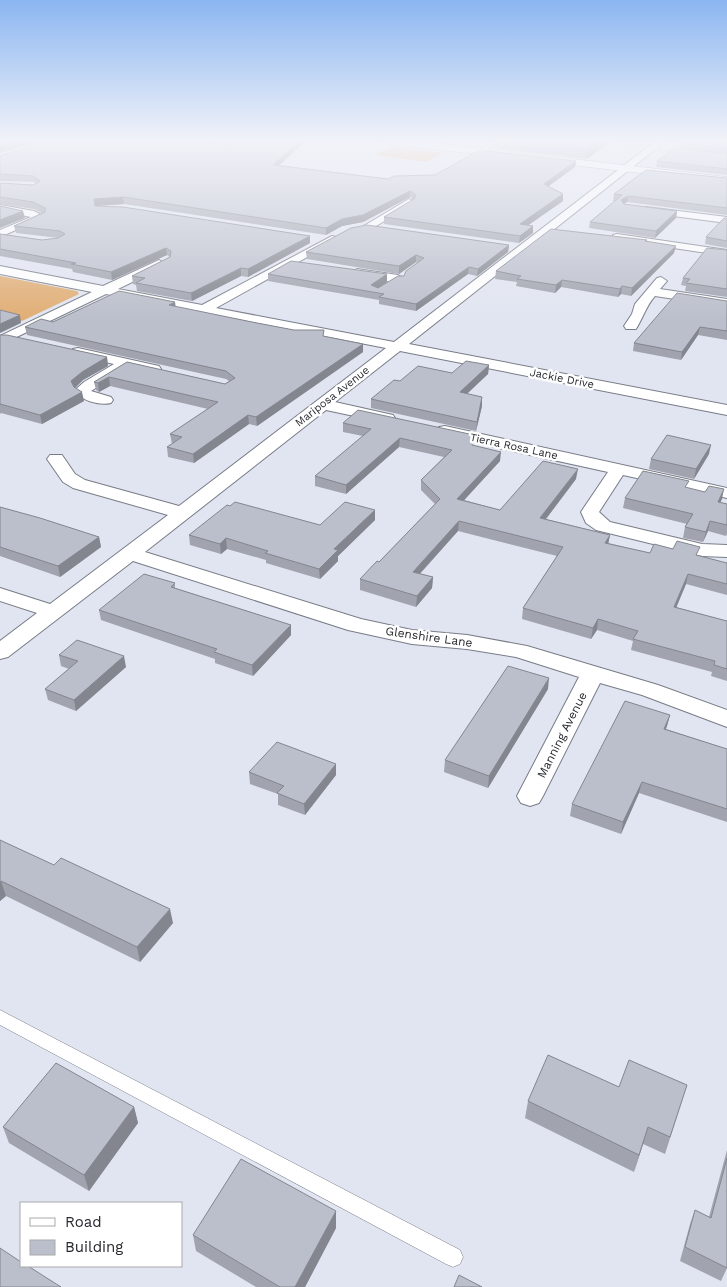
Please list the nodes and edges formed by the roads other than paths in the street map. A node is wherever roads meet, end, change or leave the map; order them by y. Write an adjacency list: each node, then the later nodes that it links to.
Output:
1 (585, 200): 6 (street, Mariposa Avenue)
2 (409, 202): 7 (street)
3 (0, 208): 10 (street)
4 (636, 209): 5 (street)
5 (727, 220)
6 (549, 228): 8 (street); 30 (street, Mariposa Avenue)
7 (388, 229)
8 (570, 231)
9 (341, 234): 14 (street)
10 (0, 235): 13 (street)
11 (607, 236): 15 (street)
12 (307, 237): 14 (street)
13 (20, 240)
14 (328, 241): 17 (street)
15 (727, 253)
16 (166, 261): 23 (street)
17 (289, 262): 18 (street); 26 (street)
18 (312, 266)
19 (0, 270): 23 (street, Jackie Drive)
20 (341, 271): 22 (street)
21 (663, 278): 24 (street)
22 (398, 279)
23 (107, 290): 26 (street, Jackie Drive); 28 (street)
24 (653, 292): 25 (street); 27 (street)
25 (727, 303)
26 (206, 308): 30 (street, Jackie Drive)
27 (631, 326)
28 (4, 339): 29 (street)
29 (34, 342)
30 (397, 346): 35 (street, Mariposa Avenue); 36 (street, Jackie Drive)
31 (62, 348): 32 (street)
32 (127, 363): 33 (street); 34 (street)
33 (172, 373)
34 (106, 400)
35 (322, 404): 37 (street); 42 (street, Mariposa Avenue)
36 (727, 410)
37 (403, 422)
38 (432, 428): 40 (street, Tierra Rosa Lane)
39 (56, 459): 42 (street)
40 (618, 469): 41 (street, Tierra Rosa Lane); 43 (street)
41 (727, 493)
42 (182, 513): 44 (street, Mariposa Avenue)
43 (727, 551)
44 (130, 554): 46 (street, Mariposa Avenue); 48 (street, Glenshire Lane)
45 (0, 594): 46 (street)
46 (52, 611): 47 (street, Mariposa Avenue)
47 (0, 652)
48 (593, 673): 49 (street, Glenshire Lane); 50 (street, Manning Avenue)
49 (727, 720)
50 (530, 796)
51 (0, 1017): 52 (lane)
52 (453, 1257)

